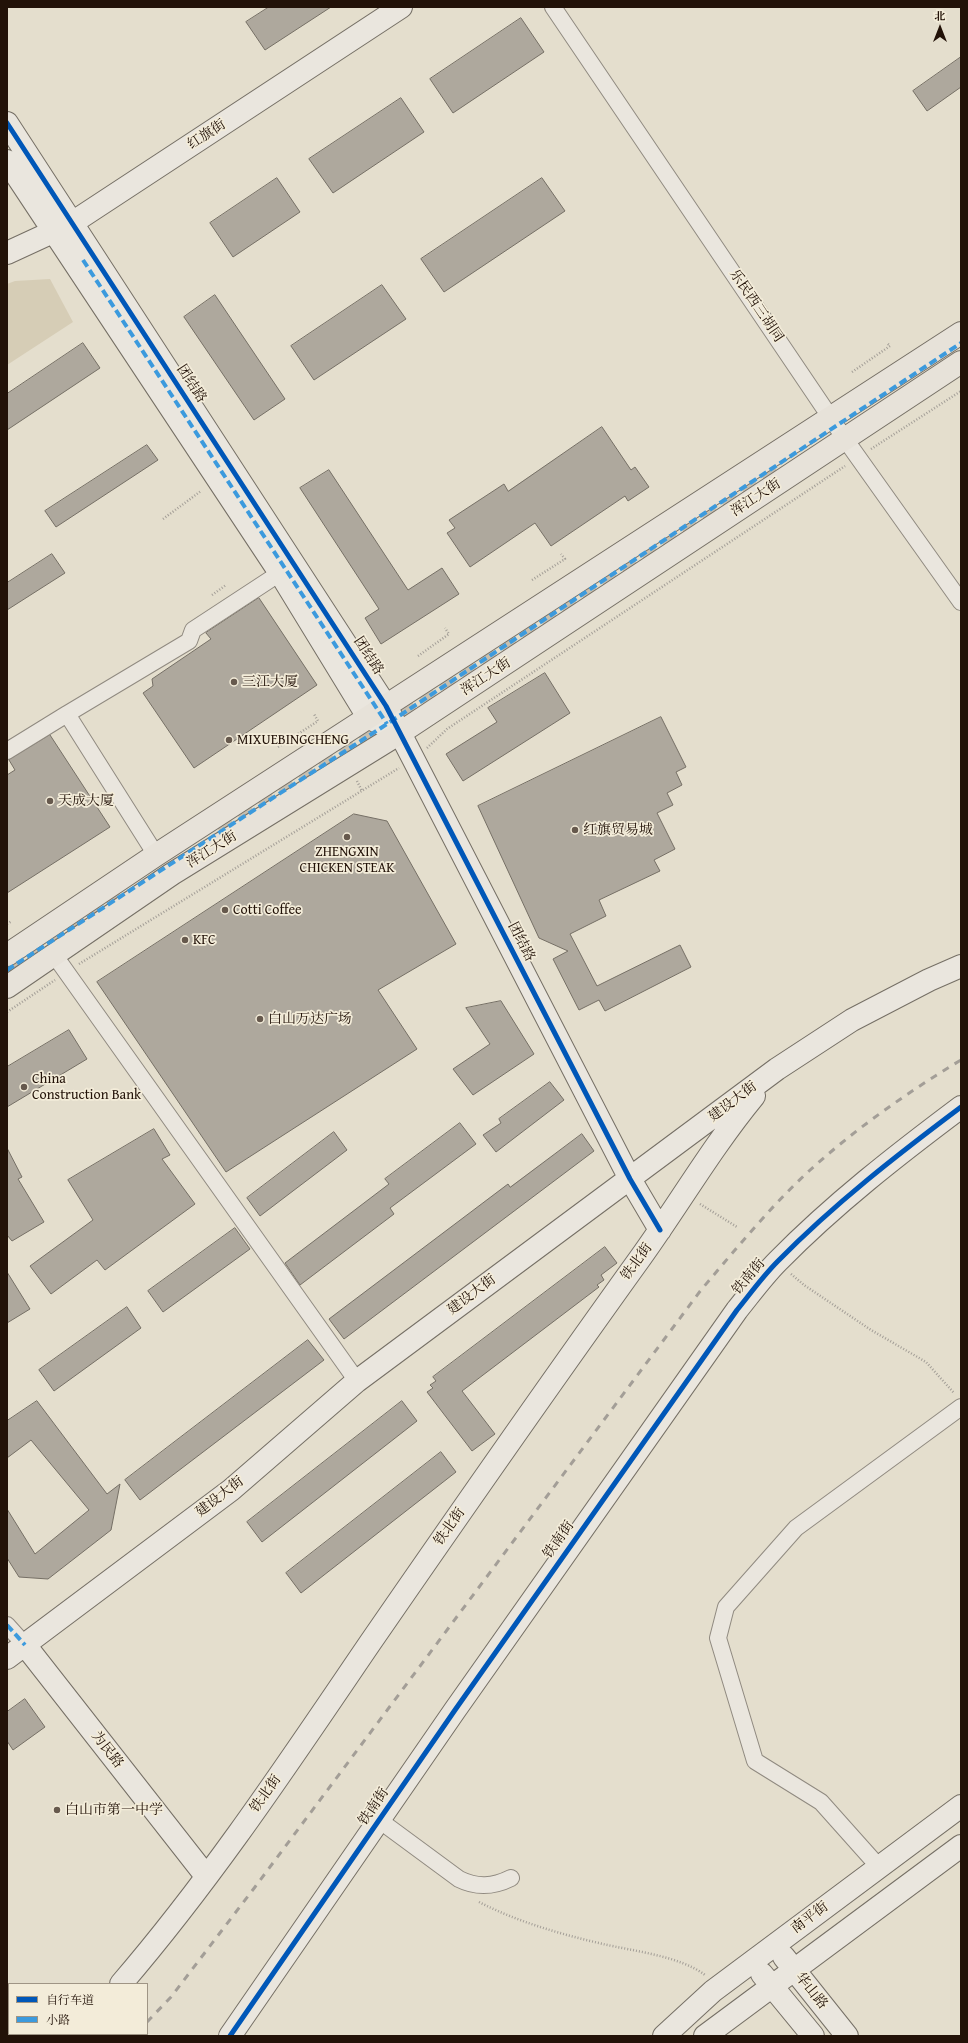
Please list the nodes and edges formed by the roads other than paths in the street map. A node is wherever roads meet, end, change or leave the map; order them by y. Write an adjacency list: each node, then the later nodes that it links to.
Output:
1 (401, 7): 5 (street, 红旗街)
2 (553, 7): 9 (street, 乐民西三胡同)
3 (7, 123): 5 (street, 团结路)
4 (7, 160): 5 (street, 团结路)
5 (63, 228): 6 (street, 红旗街); 11 (street, 团结路); 13 (street, 团结路)
6 (7, 253)
7 (961, 333): 9 (main road, 浑江大街)
8 (961, 362): 10 (main road, 浑江大街)
9 (832, 417): 10 (street, 乐民西三胡同); 13 (main road, 浑江大街)
10 (845, 439): 12 (street, 乐民西三胡同); 16 (main road, 浑江大街)
11 (280, 573): 14 (street); 15 (street, 团结路)
12 (961, 602)
13 (386, 706): 15 (main road, 浑江大街); 16 (street, 团结路)
14 (66, 714): 17 (street); 18 (street)
15 (368, 717): 16 (street); 18 (main road, 浑江大街)
16 (400, 733): 20 (main road, 浑江大街); 25 (street, 团结路)
17 (7, 751)
18 (156, 855): 19 (main road, 浑江大街)
19 (7, 955)
20 (60, 964): 22 (main road, 浑江大街); 27 (street)
21 (961, 966): 23 (street, 建设大街)
22 (7, 986)
23 (777, 1069): 25 (street, 建设大街); 26 (street, 铁北街)
24 (961, 1107): 33 (street, 铁南街)
25 (630, 1179): 26 (street, 团结路); 27 (street, 建设大街)
26 (660, 1230): 36 (street, 铁北街)
27 (357, 1381): 30 (street, 建设大街)
28 (959, 1402): 35 (street)
29 (7, 1625): 30 (street, 为民路)
30 (25, 1645): 31 (street, 建设大街); 36 (street, 为民路)
31 (7, 1658)
32 (961, 1806): 35 (street, 南平街)
33 (379, 1820): 37 (street); 43 (street, 铁南街)
34 (961, 1846): 40 (street)
35 (879, 1867): 38 (street, 南平街)
36 (206, 1876): 41 (street, 铁北街)
37 (511, 1878)
38 (775, 1945): 39 (street, 南平街); 40 (street, 华山路)
39 (752, 1962): 42 (street, 华山路); 44 (street, 南平街)
40 (794, 1969): 42 (street); 47 (street, 华山路)
41 (122, 1983)
42 (771, 1985): 45 (street); 46 (street, 华山路)
43 (230, 2036)
44 (664, 2036)
45 (705, 2036)
46 (813, 2036)
47 (848, 2036)

